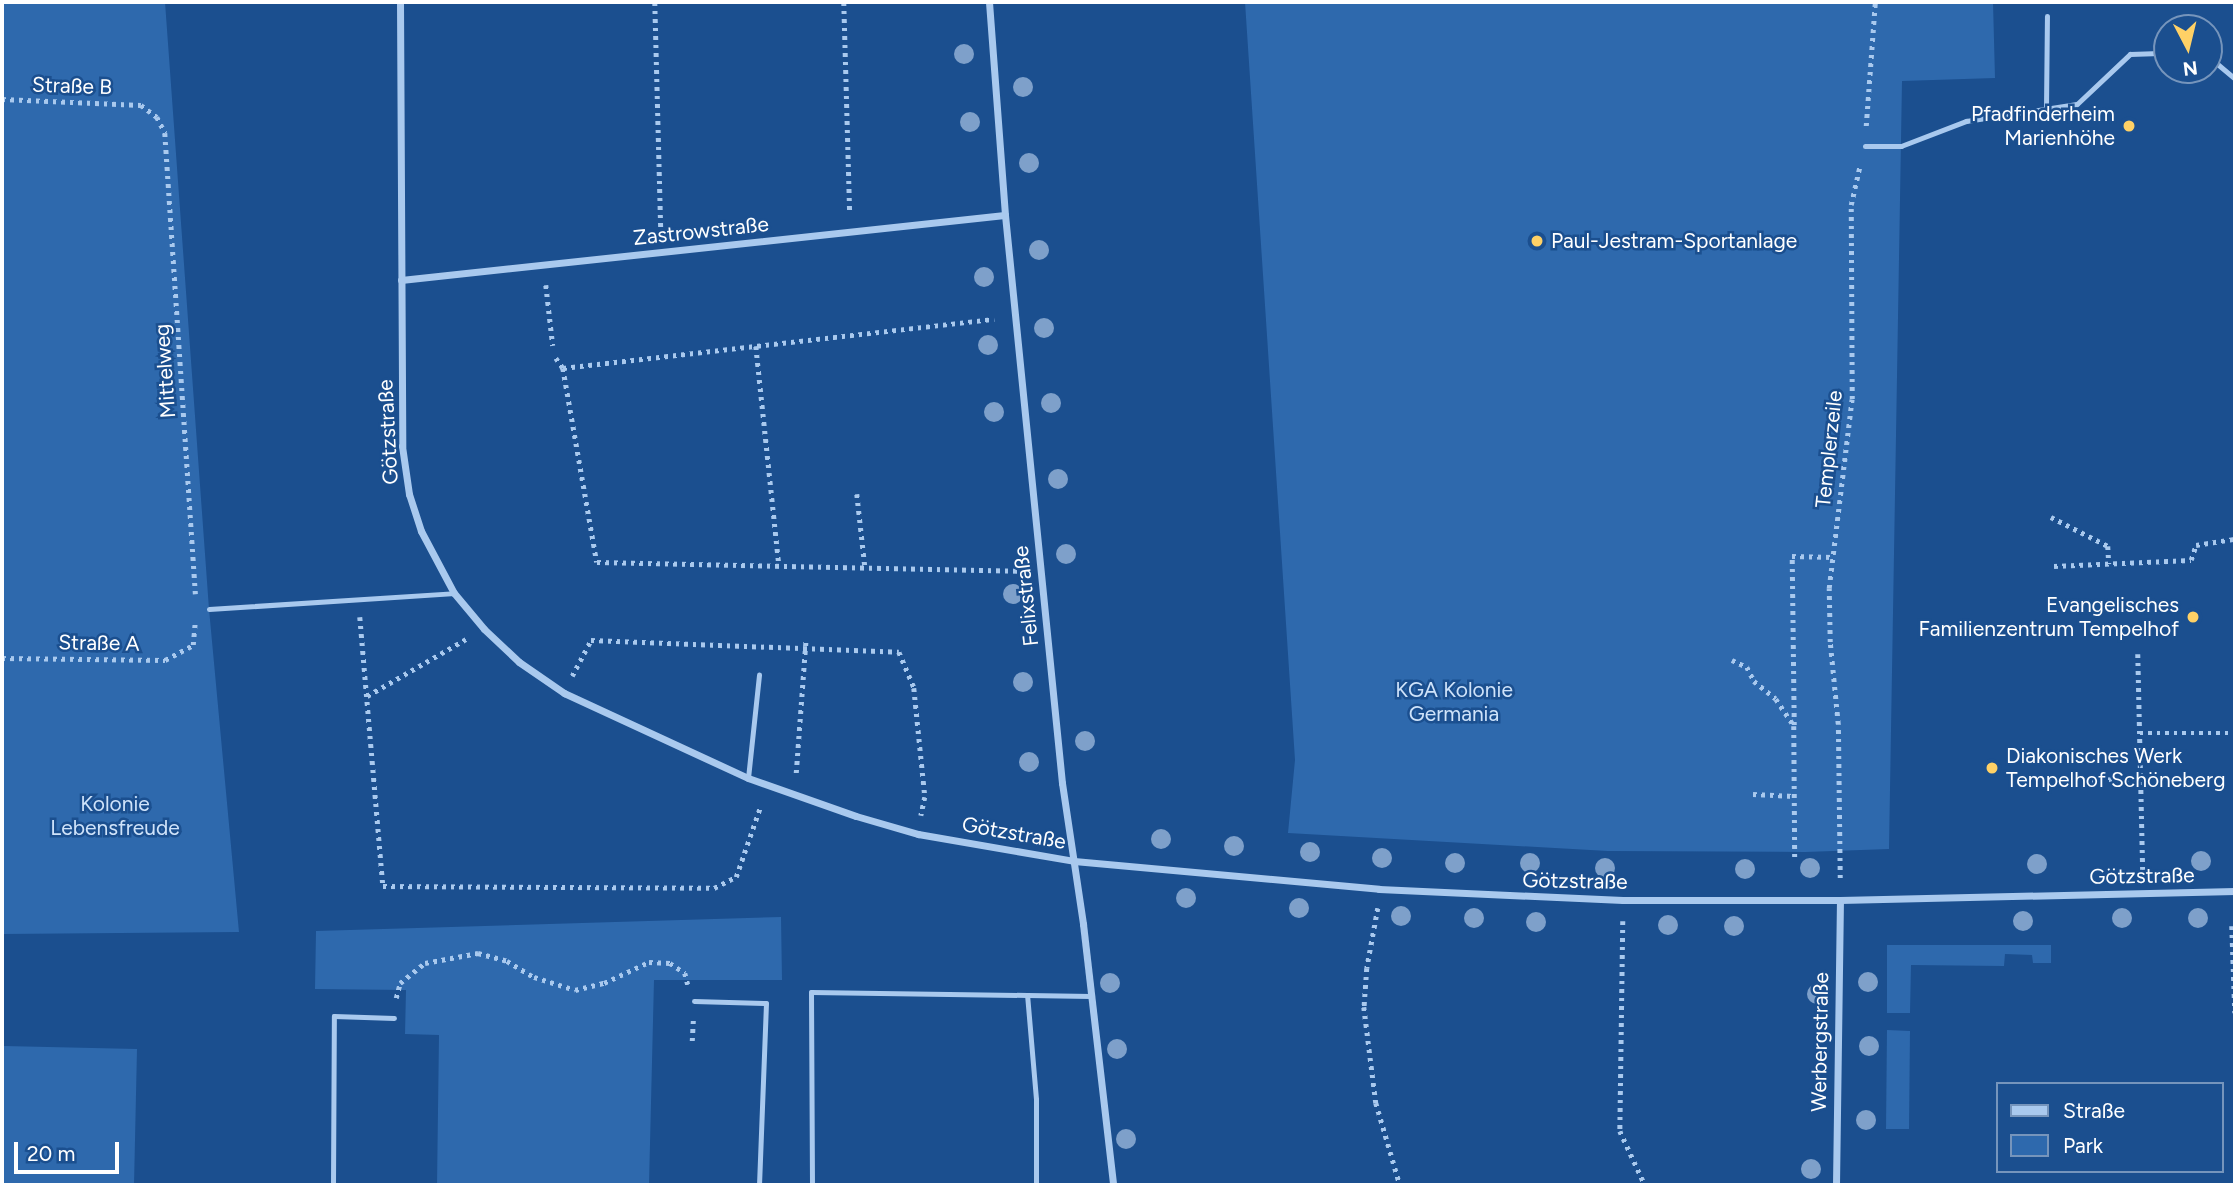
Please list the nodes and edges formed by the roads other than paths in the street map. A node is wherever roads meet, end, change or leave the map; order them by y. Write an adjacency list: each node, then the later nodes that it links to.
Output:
1 (400, 2): 8 (street, Götzstraße)
2 (989, 2): 7 (street, Felixstraße)
3 (2047, 16): 5 (lane)
4 (2153, 53): 5 (lane)
5 (2046, 108): 6 (lane)
6 (1865, 146)
7 (1005, 215): 8 (street, Zastrowstraße); 13 (street, Felixstraße)
8 (401, 280): 9 (street, Götzstraße)
9 (454, 593): 10 (lane); 12 (street, Götzstraße)
10 (209, 609)
11 (759, 675): 12 (lane)
12 (748, 778): 13 (street, Götzstraße)
13 (1074, 861): 15 (street, Götzstraße); 17 (street, Felixstraße)
14 (2235, 891): 15 (street, Götzstraße)
15 (1840, 900): 25 (street, Werbergstraße)
16 (1027, 995): 17 (lane); 22 (lane); 23 (lane)
17 (1091, 996): 24 (street, Felixstraße)
18 (694, 1001): 21 (lane)
19 (394, 1018): 20 (lane)
20 (332, 1185)
21 (759, 1185)
22 (812, 1185)
23 (1036, 1185)
24 (1112, 1185)
25 (1836, 1185)

